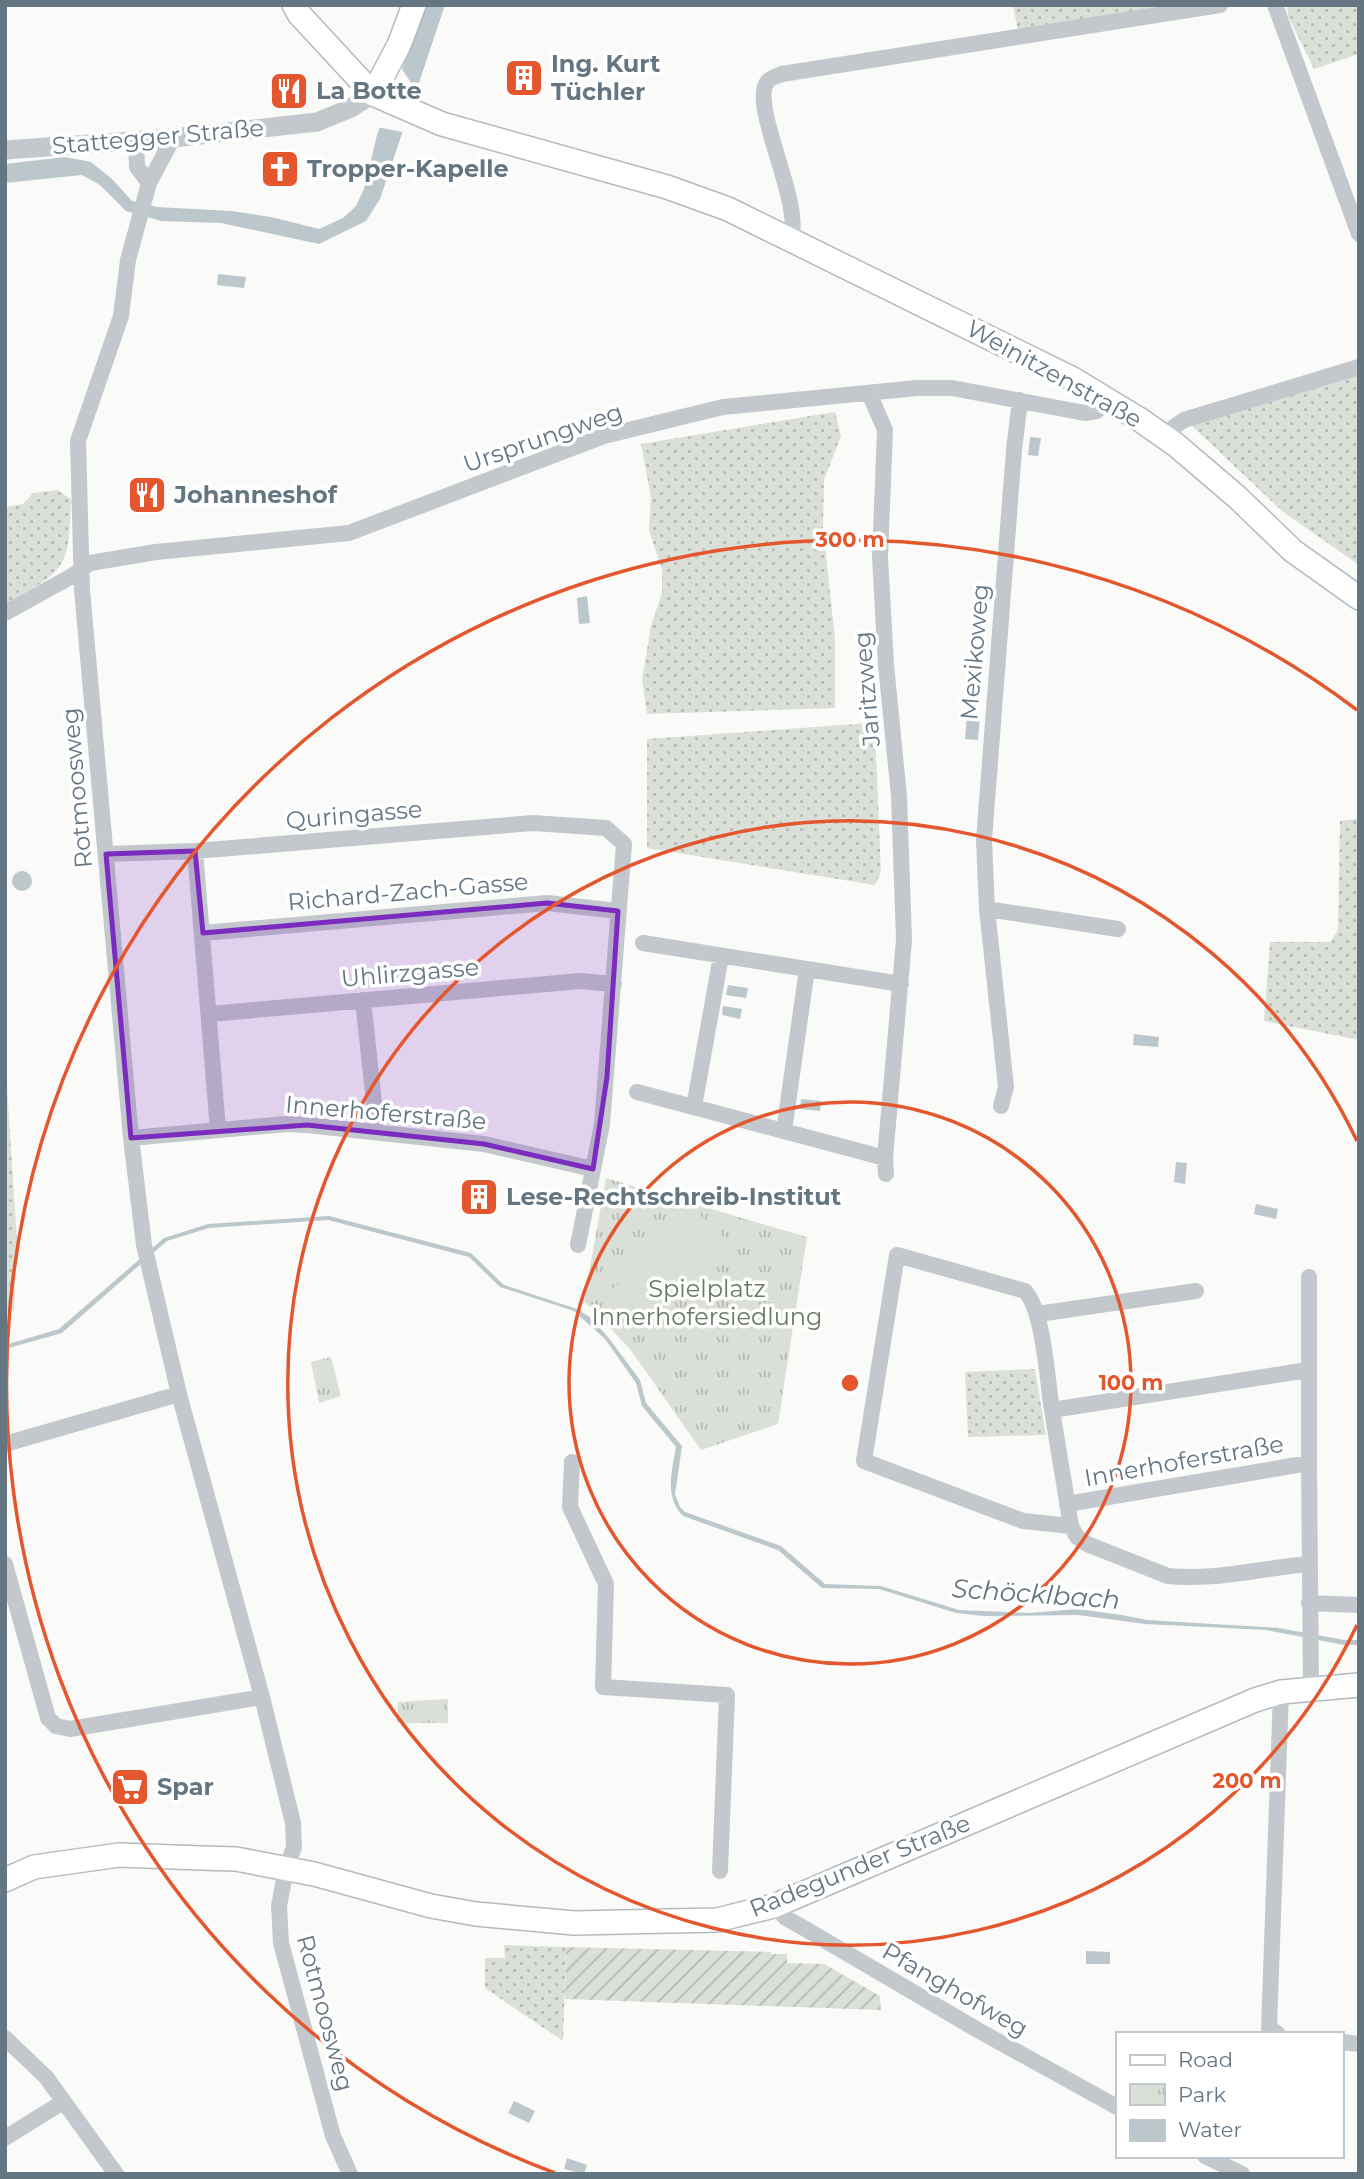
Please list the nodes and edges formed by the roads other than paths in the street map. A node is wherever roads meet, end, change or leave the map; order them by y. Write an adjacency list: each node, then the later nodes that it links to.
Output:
1 (294, 5): 5 (main road)
2 (414, 5): 5 (main road)
3 (1220, 5): 11 (street)
4 (1275, 5): 10 (street)
5 (380, 97): 6 (street, Stattegger Straße); 11 (main road, Weinitzenstraße)
6 (173, 138): 7 (street, Stattegger Straße); 9 (street, Rotmoosweg)
7 (135, 140): 8 (street, Stattegger Straße); 9 (street)
8 (5, 150)
9 (149, 183): 17 (street, Rotmoosweg)
10 (1359, 234)
11 (791, 238): 14 (main road, Weinitzenstraße)
12 (1359, 367): 16 (street)
13 (863, 394): 15 (street, Ursprungweg); 17 (street, Ursprungweg); 30 (street, Jaritzweg)
14 (1104, 398): 15 (street, Ursprungweg); 16 (main road, Weinitzenstraße)
15 (1020, 400): 22 (street, Mexikoweg)
16 (1165, 437): 18 (main road, Weinitzenstraße)
17 (80, 569): 19 (street, Ursprungweg); 21 (street, Rotmoosweg)
18 (1359, 598)
19 (5, 613)
20 (195, 851): 21 (street, Quringasse); 23 (street, Quringasse); 25 (street)
21 (106, 854): 39 (street, Rotmoosweg)
22 (987, 909): 24 (street); 35 (street, Mexikoweg)
23 (618, 911): 25 (street, Richard-Zach-Gasse); 29 (street)
24 (1118, 929)
25 (203, 933): 32 (street)
26 (643, 943): 27 (street)
27 (721, 956): 28 (street); 34 (street)
28 (807, 969): 30 (street); 37 (street)
29 (614, 984): 31 (street, Uhlirzgasse); 40 (street)
30 (901, 984): 37 (street, Jaritzweg)
31 (363, 1000): 32 (street, Uhlirzgasse); 38 (street)
32 (210, 1014): 36 (street)
33 (637, 1092): 34 (street, Jaritzweg)
34 (694, 1107): 37 (street, Jaritzweg)
35 (1001, 1107)
36 (218, 1130): 38 (street, Innerhoferstraße); 39 (street, Innerhoferstraße)
37 (784, 1131)
38 (374, 1132): 40 (street, Innerhoferstraße)
39 (131, 1138): 46 (street, Rotmoosweg)
40 (593, 1169): 41 (street)
41 (578, 1245)
42 (1309, 1277): 45 (street, Innerhoferstraße)
43 (1196, 1291): 44 (street)
44 (1038, 1314): 47 (street, Innerhoferstraße); 52 (street, Innerhoferstraße)
45 (1308, 1370): 47 (street); 50 (street, Innerhoferstraße)
46 (179, 1394): 48 (street); 60 (street, Rotmoosweg)
47 (1052, 1410): 51 (street, Innerhoferstraße)
48 (5, 1444)
49 (572, 1462): 62 (street, Radegunder Straße)
50 (1310, 1464): 51 (street, Innerhoferstraße); 54 (street, Innerhoferstraße)
51 (1067, 1504): 52 (street, Innerhoferstraße)
52 (1071, 1526): 54 (street, Innerhoferstraße)
53 (5, 1564): 60 (street)
54 (1309, 1564): 55 (street, Innerhoferstraße)
55 (1309, 1603): 56 (street); 58 (street, Innerhoferstraße)
56 (1359, 1605)
57 (1359, 1685): 58 (main road, Radegunder Straße)
58 (1311, 1688): 59 (main road, Radegunder Straße)
59 (1281, 1692): 64 (main road, Radegunder Straße); 65 (street)
60 (261, 1697): 61 (street, Rotmoosweg)
61 (286, 1869): 63 (main road, Radegunder Straße); 64 (main road, Radegunder Straße); 72 (street, Rotmoosweg)
62 (720, 1871)
63 (5, 1880)
64 (774, 1906): 68 (street, Pfanghofweg)
65 (1275, 2032)
66 (5, 2038): 67 (street)
67 (63, 2102): 69 (street); 71 (street)
68 (1116, 2106)
69 (5, 2138)
70 (1209, 2158): 73 (street)
71 (116, 2174)
72 (350, 2174)
73 (1242, 2174)

